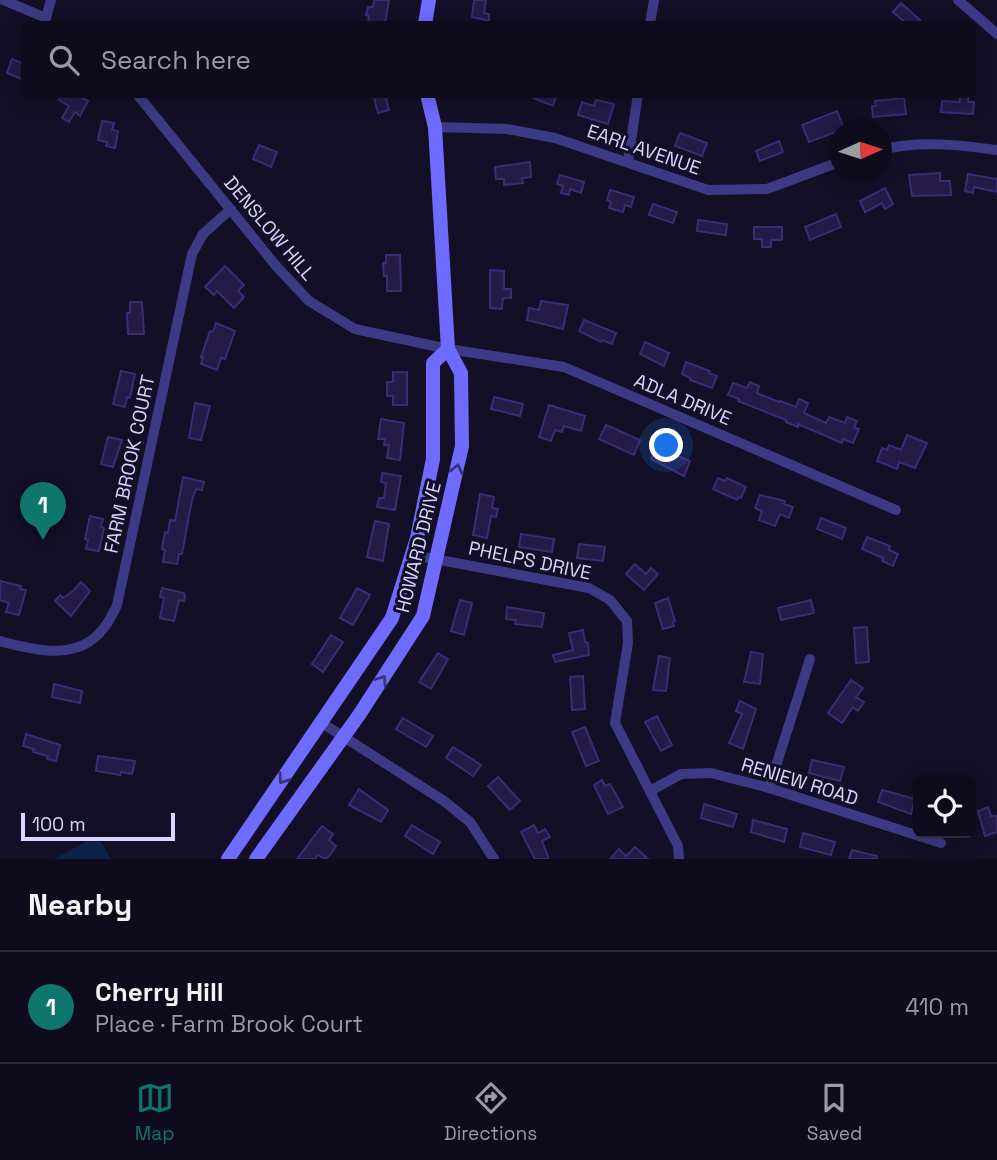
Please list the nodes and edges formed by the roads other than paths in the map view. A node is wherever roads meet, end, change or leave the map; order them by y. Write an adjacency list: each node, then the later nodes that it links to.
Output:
1 (3, 0): 2 (street)
2 (51, 0)
3 (429, 0): 6 (street)
4 (654, 0): 7 (street)
5 (958, 0): 8 (street)
6 (426, 21)
7 (650, 21)
8 (997, 34)
9 (140, 98): 17 (street, DENSLOW HILL)
10 (427, 98): 12 (street, HOWARD DRIVE)
11 (637, 98): 15 (street)
12 (435, 127): 15 (street, EARL AVENUE); 18 (street, HOWARD DRIVE)
13 (892, 147): 14 (street)
14 (997, 150)
15 (628, 161): 16 (street, EARL AVENUE)
16 (829, 166)
17 (231, 209): 18 (street, DENSLOW HILL); 22 (street, FARM BROOK COURT)
18 (448, 349): 19 (street, ADLA DRIVE); 20 (street, HOWARD DRIVE); 21 (street, HOWARD DRIVE, one-way to 18)
19 (897, 510)
20 (413, 555): 21 (street, PHELPS DRIVE); 24 (street, HOWARD DRIVE)
21 (437, 558): 25 (street, HOWARD DRIVE, one-way to 21); 27 (street, PHELPS DRIVE)
22 (0, 640)
23 (810, 659): 26 (street)
24 (322, 723): 25 (street); 29 (street, HOWARD DRIVE, one-way to 29)
25 (344, 737): 30 (street, HOWARD DRIVE); 31 (street)
26 (769, 788): 27 (street, RENIEW ROAD); 28 (street, RENIEW ROAD)
27 (650, 791): 32 (street, PHELPS DRIVE)
28 (941, 843)
29 (228, 859)
30 (256, 859)
31 (494, 859)
32 (679, 859)

